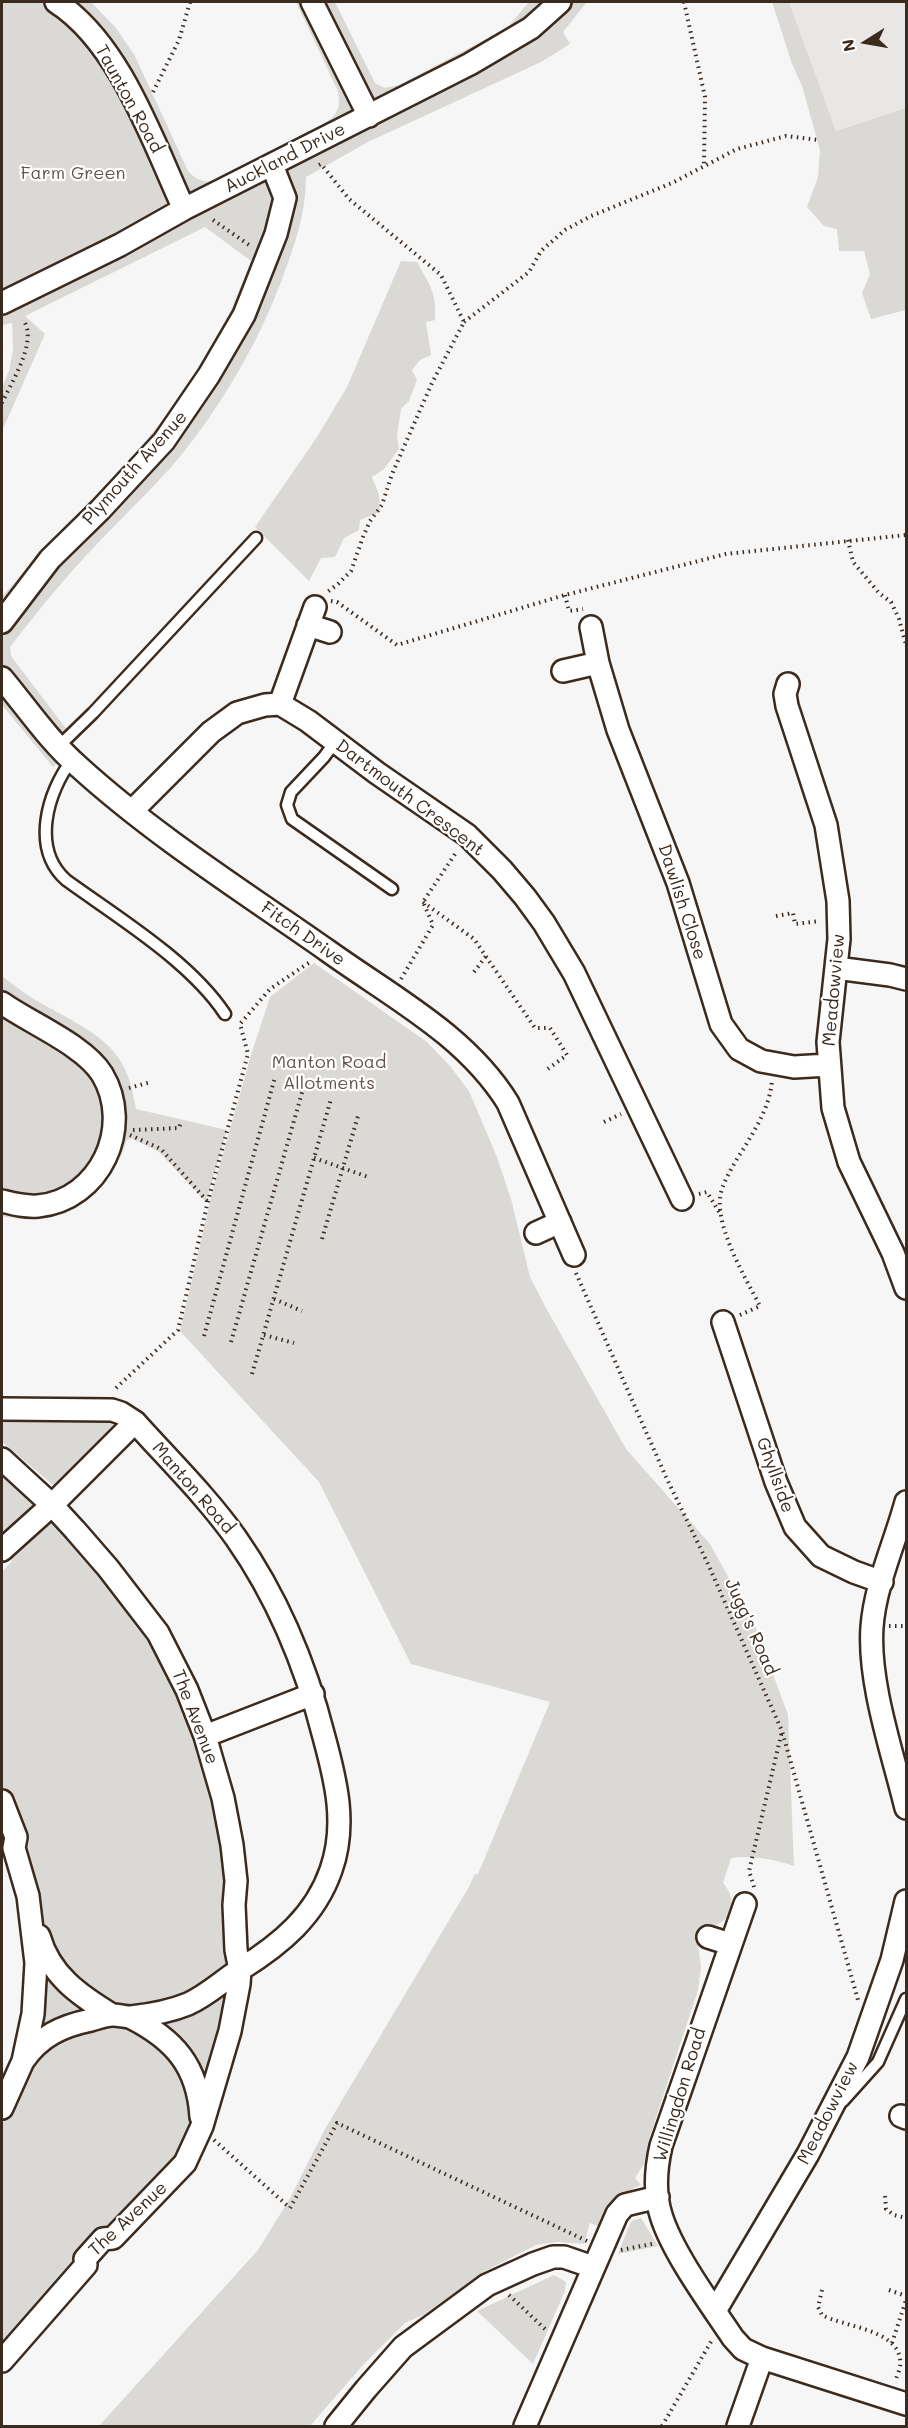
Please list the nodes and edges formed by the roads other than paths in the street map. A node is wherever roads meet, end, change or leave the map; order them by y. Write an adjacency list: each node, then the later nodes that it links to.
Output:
1 (56, 2): 6 (street, Taunton Road)
2 (312, 2): 4 (street)
3 (560, 2): 4 (street, Auckland Drive)
4 (369, 116): 5 (street, Auckland Drive)
5 (273, 165): 6 (street, Auckland Drive); 9 (street, Plymouth Avenue)
6 (184, 209): 7 (street, Auckland Drive)
7 (2, 303)
8 (256, 538): 18 (lane)
9 (2, 622)
10 (591, 627): 12 (street, Dawlish Close)
11 (330, 632): 16 (street)
12 (598, 663): 13 (street); 25 (street, Dawlish Close)
13 (563, 671)
14 (2, 678): 18 (street, Fitch Drive)
15 (788, 684): 21 (street, Meadowview)
16 (280, 704): 17 (street, Dartmouth Crescent); 19 (street)
17 (335, 742): 20 (lane); 26 (street, Dartmouth Crescent)
18 (65, 754): 19 (street, Fitch Drive); 24 (lane)
19 (132, 811): 28 (street, Fitch Drive)
20 (392, 890)
21 (836, 968): 22 (street); 25 (street, Meadowview)
22 (906, 979)
23 (2, 1003): 27 (street)
24 (225, 1014)
25 (828, 1065): 31 (street, Meadowview)
26 (682, 1199)
27 (2, 1201)
28 (560, 1222): 29 (street); 30 (street, Fitch Drive)
29 (536, 1233)
30 (574, 1255)
31 (906, 1288)
32 (723, 1322): 39 (street, Ghyllside)
33 (2, 1409): 34 (street)
34 (135, 1422): 37 (street); 40 (street, Manton Road)
35 (2, 1459): 37 (street, The Avenue)
36 (906, 1502): 39 (street)
37 (52, 1505): 38 (street); 41 (street, The Avenue)
38 (2, 1550)
39 (882, 1582): 43 (street)
40 (313, 1694): 41 (street); 49 (street, Manton Road)
41 (205, 1736): 49 (street, The Avenue)
42 (2, 1802): 44 (street)
43 (906, 1808)
44 (28, 1896): 51 (street); 52 (street)
45 (750, 1898): 48 (street, Willingdon Road)
46 (906, 1901): 54 (street, Meadowview)
47 (708, 1936): 48 (street)
48 (730, 1944): 56 (street, Willingdon Road)
49 (240, 1970): 51 (street); 55 (street, The Avenue)
50 (906, 1999): 54 (lane)
51 (121, 2016): 52 (street); 55 (street)
52 (23, 2061): 53 (street)
53 (2, 2108)
54 (827, 2119): 58 (street, Meadowview)
55 (206, 2131): 60 (street, The Avenue)
56 (658, 2197): 57 (street); 58 (street, Willingdon Road)
57 (593, 2267): 62 (street); 63 (street)
58 (716, 2311): 59 (street, Willingdon Road)
59 (762, 2358): 61 (street, Willingdon Road); 64 (street)
60 (2, 2361)
61 (900, 2396)
62 (336, 2427)
63 (525, 2427)
64 (738, 2427)

